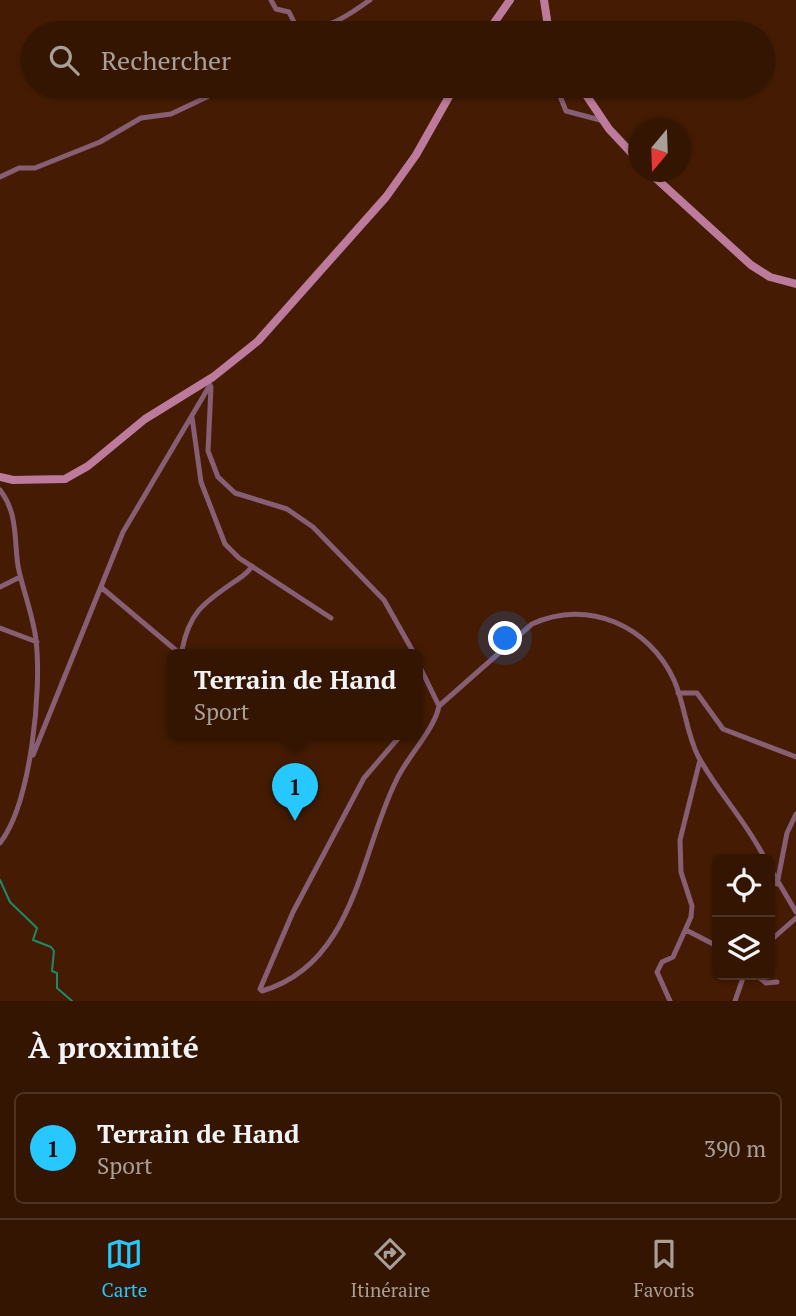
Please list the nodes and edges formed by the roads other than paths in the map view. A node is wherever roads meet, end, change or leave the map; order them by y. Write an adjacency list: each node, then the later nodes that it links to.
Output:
1 (271, 0): 5 (street)
2 (370, 0): 6 (street)
3 (510, 0): 7 (main road)
4 (544, 0): 8 (main road)
5 (294, 21)
6 (338, 21)
7 (495, 21)
8 (547, 21)
9 (205, 98): 15 (street)
10 (448, 98): 18 (main road)
11 (561, 98): 13 (street)
12 (588, 98): 13 (main road)
13 (604, 121): 14 (main road)
14 (628, 148)
15 (0, 177)
16 (660, 182): 17 (main road)
17 (795, 282)
18 (211, 381): 19 (street); 20 (main road); 31 (street)
19 (192, 417): 22 (street); 25 (street)
20 (0, 477)
21 (0, 490): 23 (street)
22 (251, 566): 26 (street); 30 (street)
23 (20, 577): 24 (street); 28 (street)
24 (0, 587)
25 (102, 588): 29 (street); 38 (street)
26 (331, 618)
27 (0, 628): 28 (street)
28 (37, 642): 38 (street)
29 (174, 649)
30 (182, 649)
31 (412, 649)
32 (423, 677): 34 (street)
33 (678, 693): 34 (street); 39 (street); 40 (street)
34 (439, 706): 35 (street)
35 (423, 734)
36 (397, 740): 37 (street)
37 (419, 740)
38 (33, 755): 42 (street)
39 (796, 757)
40 (700, 760): 43 (street); 48 (street)
41 (796, 814): 45 (street)
42 (0, 843)
43 (762, 854)
44 (775, 879): 45 (street)
45 (777, 884): 46 (street)
46 (796, 912)
47 (796, 918): 49 (street)
48 (686, 930): 50 (street); 54 (street)
49 (775, 937)
50 (712, 943)
51 (742, 980): 55 (street)
52 (762, 980): 53 (street)
53 (777, 982)
54 (670, 1001)
55 (735, 1001)

